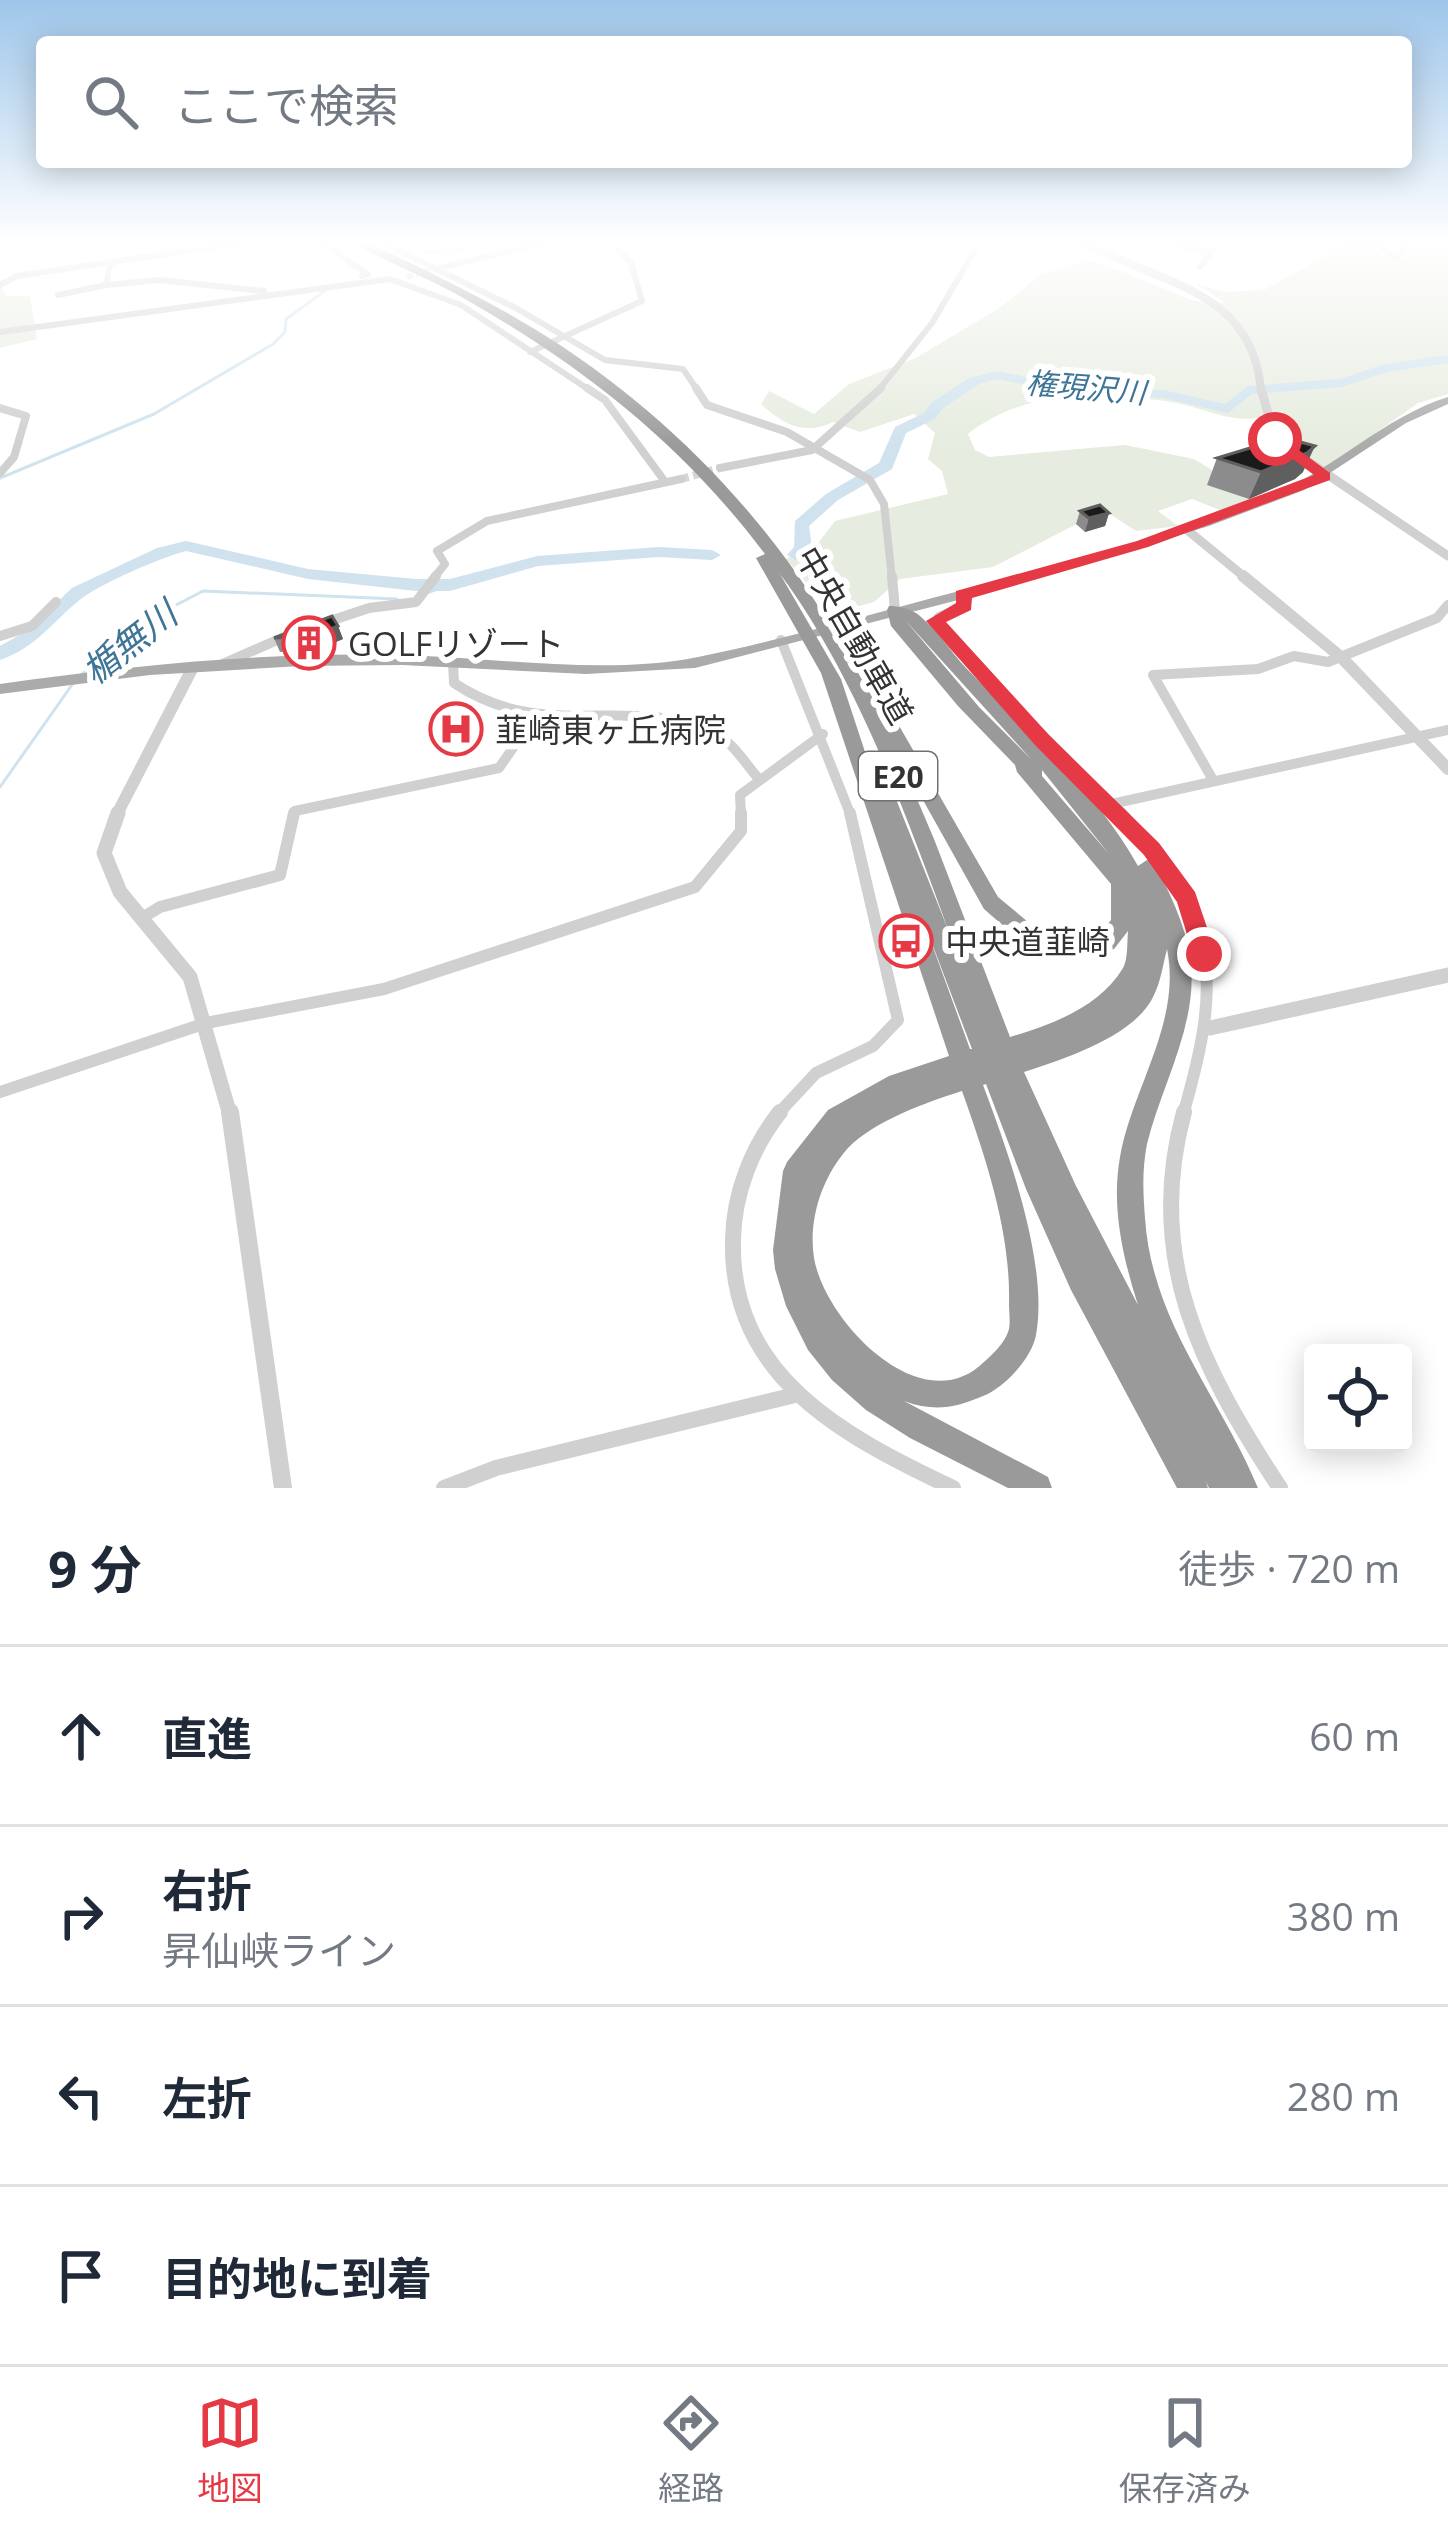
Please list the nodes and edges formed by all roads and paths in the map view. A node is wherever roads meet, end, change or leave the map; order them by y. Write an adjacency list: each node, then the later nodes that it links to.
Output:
1 (179, 309): 9 (street)
2 (468, 309): 11 (street)
3 (473, 309): 35 (highway, 中央自動車道 / E20)
4 (490, 309): 24 (highway, 中央自動車道 / E20)
5 (513, 309): 10 (street)
6 (630, 309): 10 (street)
7 (943, 309): 14 (street)
8 (1221, 309): 17 (street)
9 (0, 331)
10 (569, 338): 11 (street); 14 (street)
11 (532, 351): 18 (street)
12 (1448, 400): 17 (main road)
13 (0, 408): 16 (street)
14 (814, 448): 15 (street); 26 (street)
15 (719, 468)
16 (0, 473)
17 (1325, 476): 20 (main road); 21 (street)
18 (663, 479): 19 (street); 27 (street)
19 (681, 479)
20 (1186, 529): 22 (main road); 31 (street)
21 (1448, 556)
22 (962, 595): 26 (main road); 45 (street)
23 (56, 602): 28 (street)
24 (809, 605): 37 (highway); 58 (highway, 中央自動車道 / E20)
25 (1448, 605): 31 (street)
26 (895, 610): 30 (main road); 37 (highway)
27 (311, 627)
28 (0, 635)
29 (289, 635): 33 (street)
30 (786, 638): 32 (main road); 40 (street)
31 (1342, 658): 41 (street); 44 (street)
32 (453, 662): 33 (main road); 38 (street)
33 (218, 666): 34 (main road)
34 (192, 669): 36 (main road); 46 (street)
35 (829, 671): 50 (highway); 57 (highway, 中央自動車道 / E20)
36 (0, 689)
37 (973, 699): 50 (highway); 59 (highway)
38 (551, 718): 43 (street); 46 (street)
39 (1448, 730): 41 (street)
40 (823, 734): 43 (street); 52 (street)
41 (1417, 736): 42 (street); 44 (street)
42 (1448, 770)
43 (758, 778): 48 (street)
44 (1213, 780): 45 (street)
45 (1107, 805): 49 (street)
46 (142, 918): 48 (street)
47 (1448, 975): 49 (street)
48 (206, 1023): 51 (street); 53 (street)
49 (1210, 1028): 60 (street)
50 (940, 1077): 56 (highway)
51 (0, 1092)
52 (795, 1395): 54 (street); 55 (street)
53 (283, 1488)
54 (444, 1488)
55 (953, 1488)
56 (1036, 1488)
57 (1193, 1488)
58 (1226, 1488)
59 (1243, 1488)
60 (1280, 1488)

